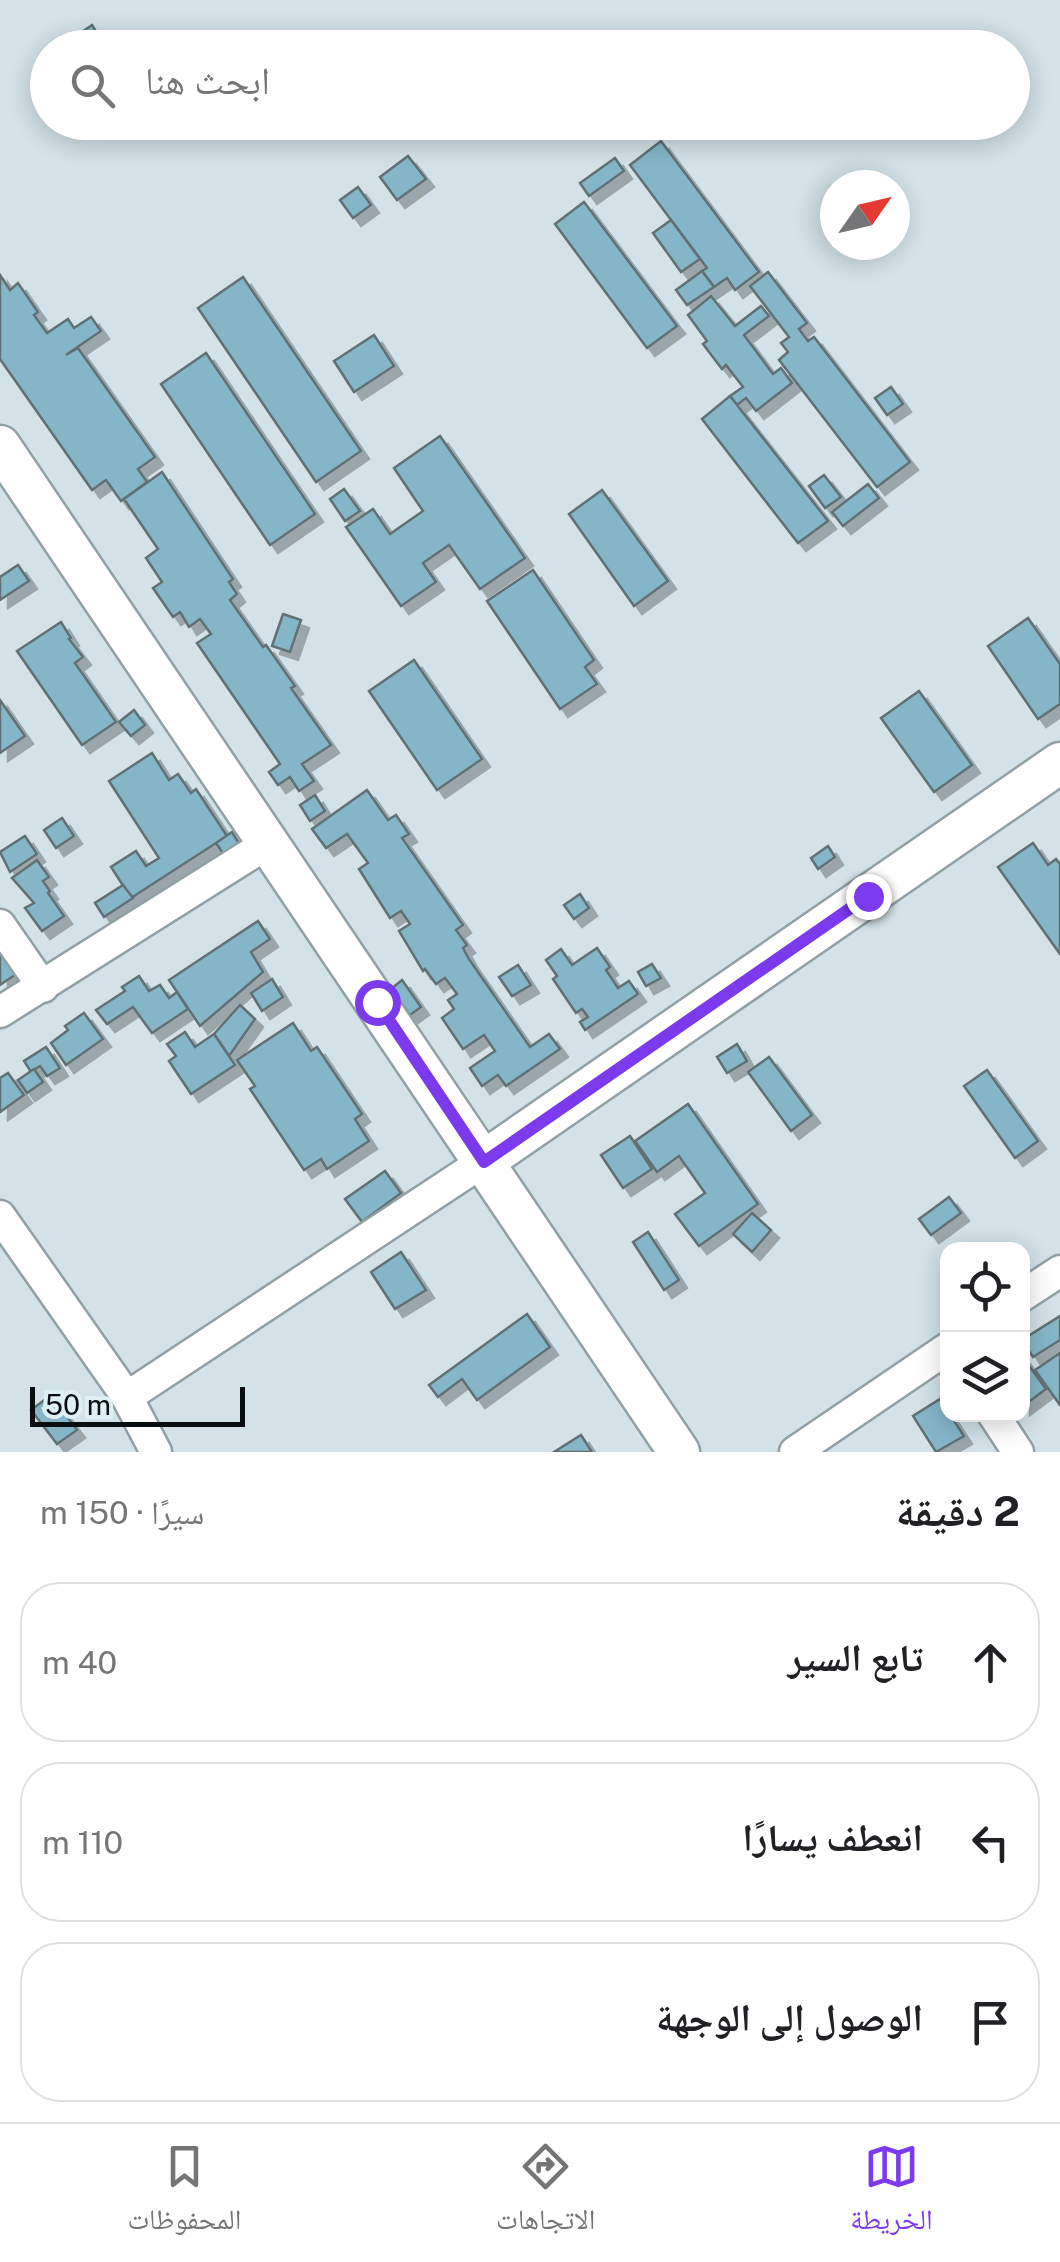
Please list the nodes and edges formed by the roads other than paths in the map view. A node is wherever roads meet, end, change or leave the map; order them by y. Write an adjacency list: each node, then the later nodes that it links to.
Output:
1 (0, 446): 3 (street)
2 (1060, 763): 7 (street)
3 (270, 842): 5 (street); 7 (street)
4 (0, 925): 5 (street)
5 (43, 987): 6 (street)
6 (0, 1012)
7 (484, 1162): 12 (street); 15 (street)
8 (0, 1216): 12 (street)
9 (1060, 1271): 10 (street)
10 (1030, 1291)
11 (940, 1353): 16 (street)
12 (126, 1397): 14 (street)
13 (998, 1422): 17 (street)
14 (156, 1452)
15 (679, 1452)
16 (795, 1452)
17 (1018, 1452)

